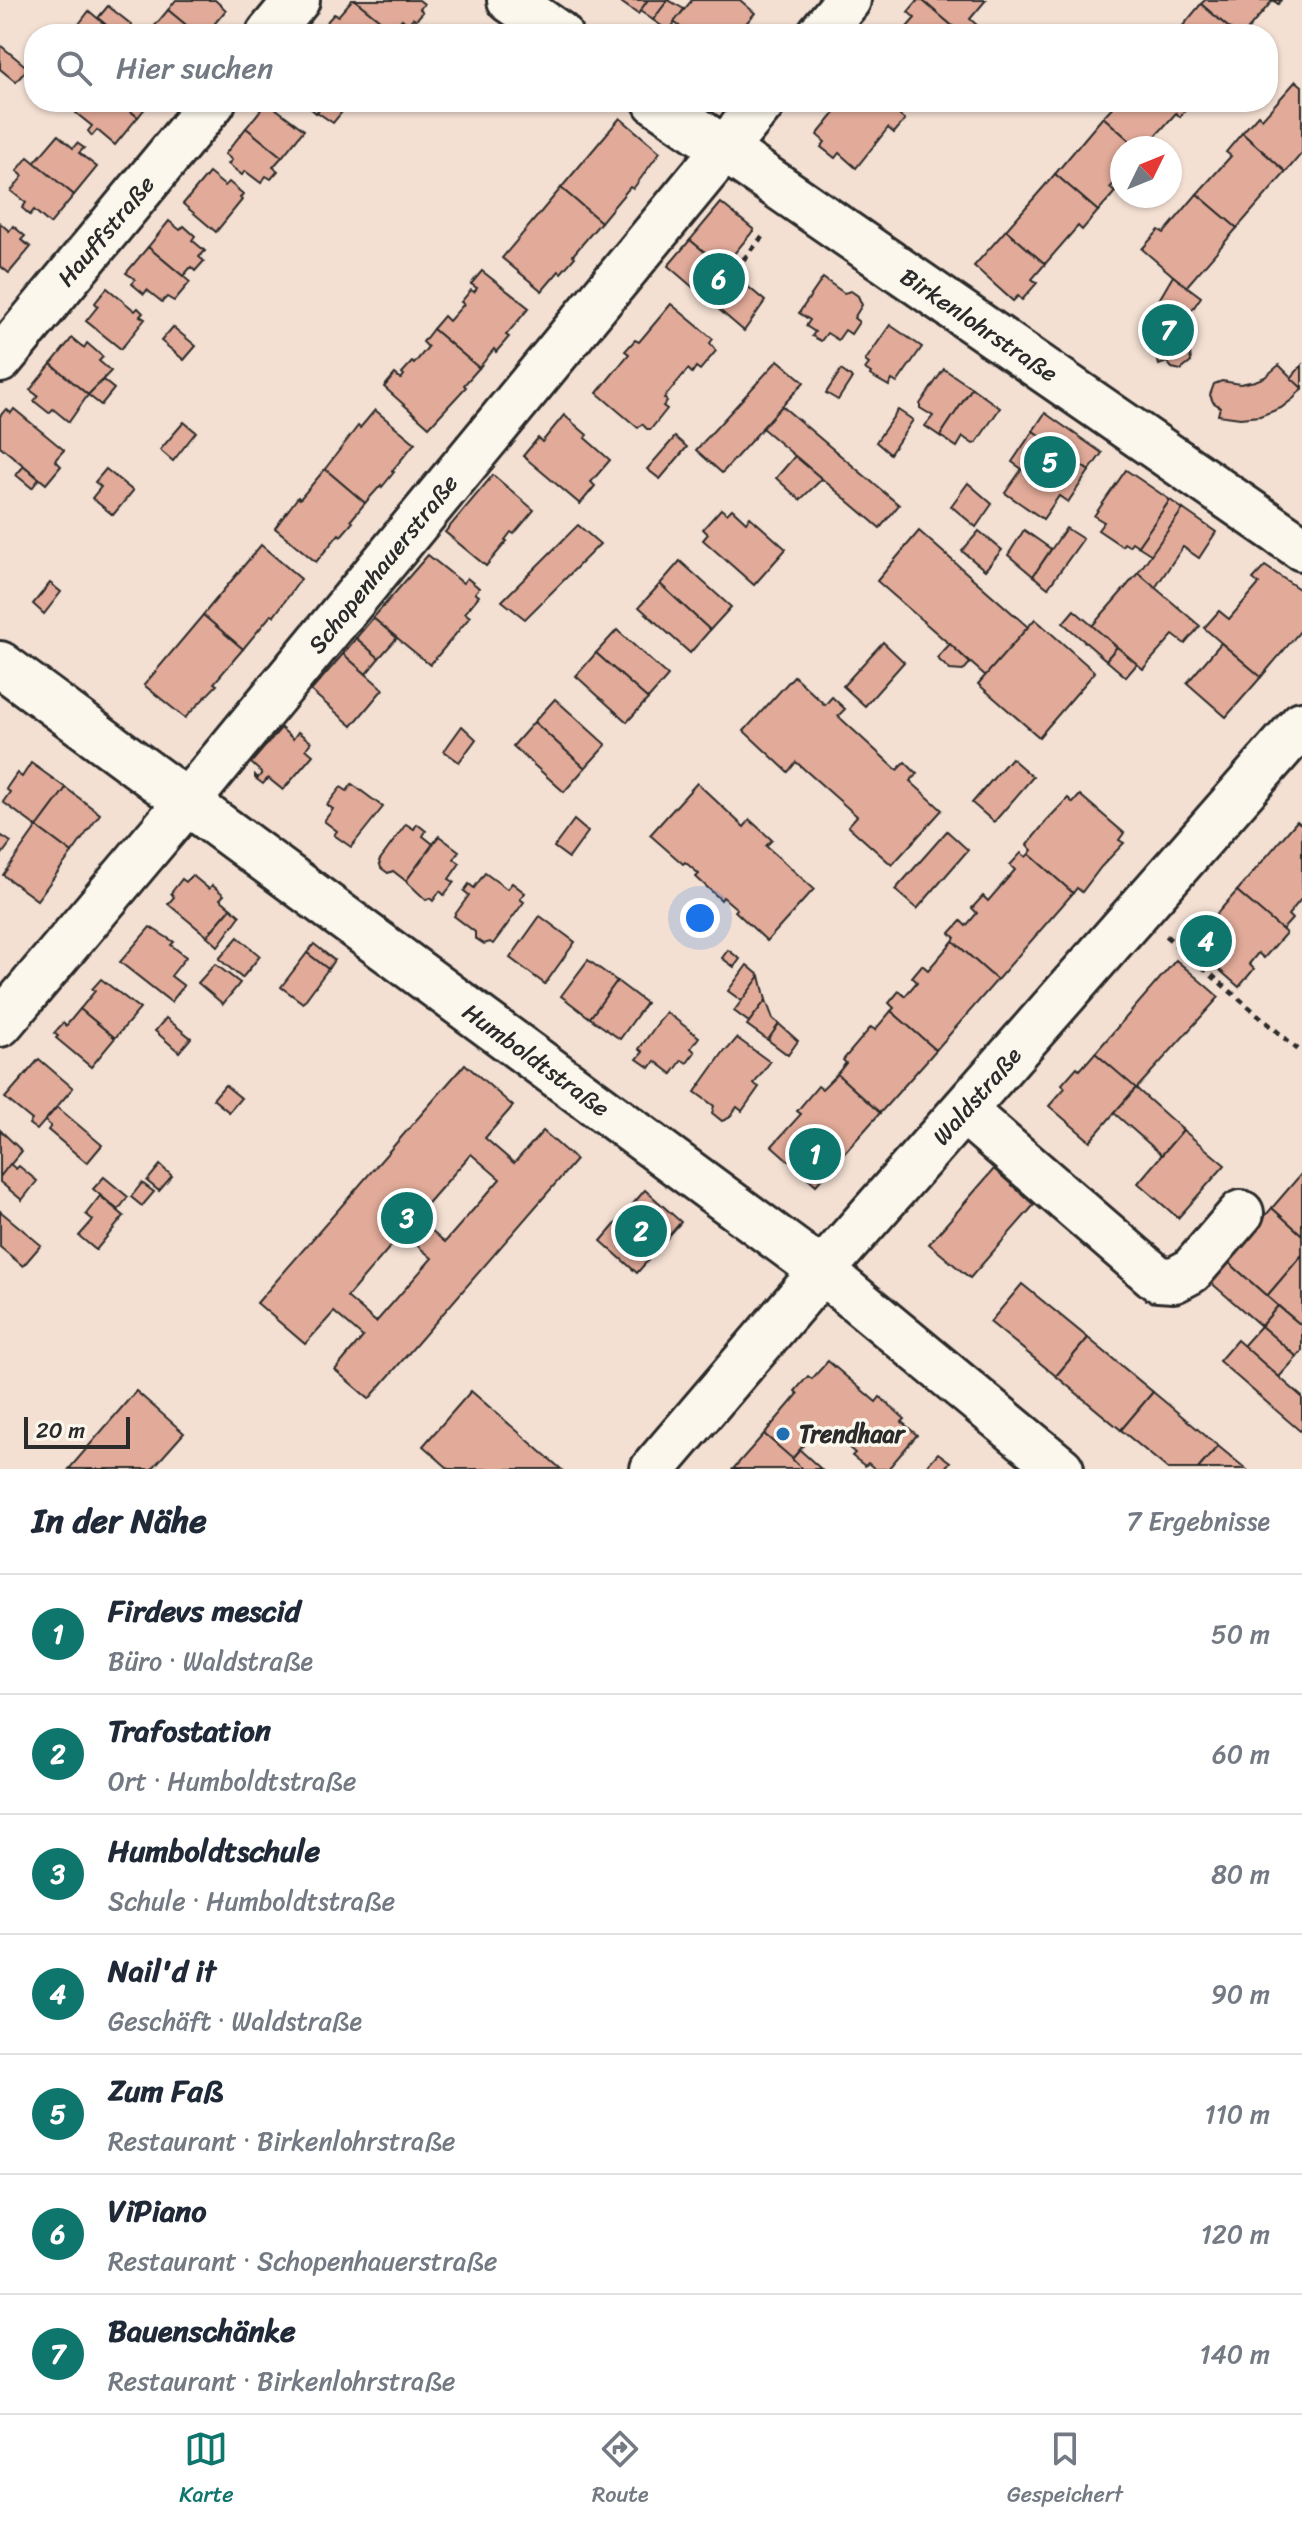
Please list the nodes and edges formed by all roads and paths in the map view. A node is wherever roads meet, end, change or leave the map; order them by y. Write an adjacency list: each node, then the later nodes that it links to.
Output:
1 (297, 0): 4 (street)
2 (510, 0): 5 (street)
3 (848, 0): 6 (street)
4 (277, 24)
5 (545, 24)
6 (828, 24)
7 (205, 112): 13 (street, Hauffstraße)
8 (670, 112): 10 (street, Birkenlohrstraße)
9 (754, 112): 10 (street, Schopenhauerstraße)
10 (723, 149): 14 (street, Birkenlohrstraße); 17 (street, Schopenhauerstraße)
11 (762, 237): 12 (path)
12 (736, 269)
13 (0, 360)
14 (1302, 548)
15 (0, 664): 17 (street, Humboldtstraße)
16 (1302, 724): 18 (street, Waldstraße)
17 (187, 802): 19 (street, Schopenhauerstraße); 23 (street, Humboldtstraße)
18 (1138, 912): 20 (path); 21 (street, Waldstraße)
19 (0, 1024)
20 (1302, 1053)
21 (964, 1111): 22 (street); 23 (street, Waldstraße)
22 (1241, 1213)
23 (822, 1271): 24 (street, Waldstraße); 25 (street, Humboldtstraße)
24 (653, 1469)
25 (1061, 1469)

